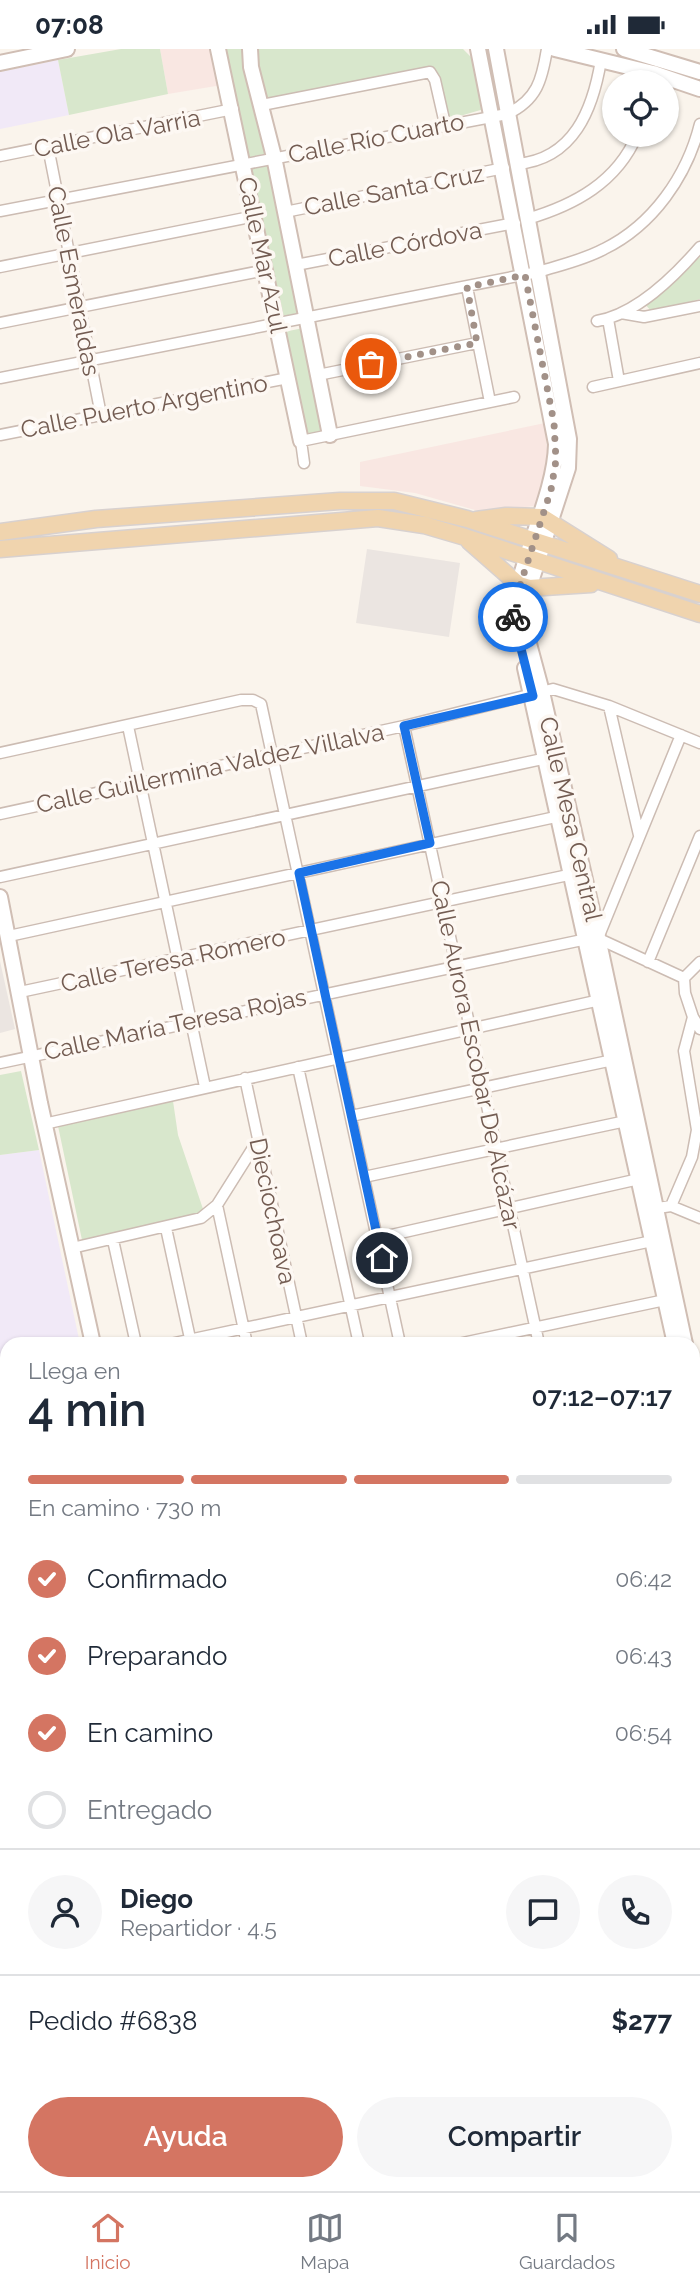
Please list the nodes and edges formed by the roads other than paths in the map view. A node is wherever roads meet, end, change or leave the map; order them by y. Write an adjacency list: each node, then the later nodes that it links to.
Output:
1 (67, 49): 11 (main road)
2 (218, 49): 17 (main road, Calle Mar Azul)
3 (250, 49): 16 (main road, Calle Mar Azul)
4 (478, 49): 18 (main road, Calle Mesa Central)
5 (495, 49): 18 (main road, Calle Mesa Central)
6 (547, 49): 18 (street, Calle Río Cuarto)
7 (555, 49): 10 (main road)
8 (624, 49): 9 (main road)
9 (660, 53): 13 (main road)
10 (601, 59): 12 (main road); 26 (street, Calle Santa Cruz)
11 (0, 63)
12 (631, 70)
13 (700, 72)
14 (679, 84): 15 (main road)
15 (700, 89)
16 (262, 105): 19 (street); 24 (main road, Calle Mar Azul)
17 (233, 109): 21 (street, Calle Ola Varria); 25 (main road, Calle Mar Azul)
18 (500, 115): 19 (street, Calle Río Cuarto); 26 (main road, Calle Mesa Central)
19 (445, 124): 24 (street, Calle Río Cuarto)
20 (700, 124): 37 (street)
21 (48, 146): 23 (street, Calle Ola Varria); 27 (street, Calle Esmeraldas)
22 (630, 147): 31 (street, Calle Córdova)
23 (0, 156)
24 (274, 157): 25 (street, Calle Río Cuarto); 29 (main road, Calle Mar Azul)
25 (244, 162): 27 (street, Calle Río Cuarto); 30 (main road, Calle Mar Azul)
26 (510, 166): 29 (street, Calle Santa Cruz); 31 (main road, Calle Mesa Central)
27 (58, 199): 28 (street, Calle Río Cuarto); 33 (street, Calle Esmeraldas)
28 (0, 211)
29 (285, 212): 34 (main road, Calle Mar Azul)
30 (255, 216): 33 (street); 36 (main road, Calle Mar Azul)
31 (521, 221): 34 (street, Calle Córdova); 37 (main road, Calle Mesa Central)
32 (700, 247): 41 (street)
33 (68, 253): 35 (street); 40 (street, Calle Esmeraldas)
34 (296, 265): 42 (main road, Calle Mar Azul)
35 (0, 267)
36 (266, 270): 40 (street); 44 (main road, Calle Mar Azul)
37 (531, 274): 38 (street); 60 (main road, Calle Mesa Central)
38 (467, 287): 42 (street); 45 (street)
39 (700, 306): 41 (street)
40 (78, 307): 43 (street); 46 (street, Calle Esmeraldas)
41 (621, 313): 51 (street)
42 (306, 318): 44 (street); 48 (main road, Calle Mar Azul)
43 (0, 323)
44 (277, 324): 46 (street); 50 (main road, Calle Mar Azul)
45 (477, 343): 48 (street); 54 (street)
46 (89, 360): 49 (street); 55 (street, Calle Esmeraldas)
47 (700, 363): 51 (street)
48 (318, 375): 57 (main road, Calle Mar Azul)
49 (0, 378)
50 (288, 378): 55 (street, Calle Puerto Argentino); 58 (main road, Calle Mar Azul)
51 (619, 381): 52 (street)
52 (593, 387)
53 (514, 397): 54 (street)
54 (490, 402): 57 (street)
55 (101, 415): 56 (street, Calle Puerto Argentino)
56 (0, 435)
57 (330, 435): 58 (street)
58 (301, 441): 59 (street, Calle Mar Azul)
59 (304, 463)
60 (547, 518): 61 (main road); 64 (main road, Calle Mesa Central); 67 (main road)
61 (471, 520): 62 (main road); 64 (main road)
62 (0, 532)
63 (465, 537): 65 (main road); 66 (main road); 68 (main road)
64 (539, 542): 66 (main road, Calle Mesa Central); 67 (main road)
65 (0, 549)
66 (533, 559): 68 (main road, Calle Mesa Central); 69 (main road)
67 (624, 569): 70 (main road)
68 (524, 586): 69 (main road); 72 (main road, Calle Mesa Central)
69 (618, 587): 71 (main road)
70 (700, 594)
71 (700, 614)
72 (538, 694): 73 (street, Calle Guillermina Valdez Villalva); 75 (street, Calle Guillermina Valdez Villalva); 80 (main road, Calle Mesa Central); 98 (main road, Calle Mesa Central)
73 (609, 706): 76 (street, Calle Guillermina Valdez Villalva); 86 (street)
74 (128, 726): 78 (street); 79 (street); 81 (street)
75 (404, 726): 79 (street, Calle Guillermina Valdez Villalva); 82 (street, Calle Aurora Escobar De Alcázar)
76 (681, 735): 77 (street, Calle Guillermina Valdez Villalva); 86 (street)
77 (700, 743)
78 (0, 753)
79 (273, 754): 81 (street, Calle Guillermina Valdez Villalva); 84 (street)
80 (547, 758): 82 (street); 85 (main road, Calle Mesa Central)
81 (141, 785): 83 (street, Calle Guillermina Valdez Villalva); 88 (street)
82 (417, 785): 84 (street); 89 (street, Calle Aurora Escobar De Alcázar)
83 (0, 814)
84 (286, 814): 88 (street); 90 (street)
85 (560, 816): 89 (street); 91 (main road, Calle Mesa Central)
86 (639, 835): 98 (street)
87 (700, 837): 100 (street)
88 (153, 843): 92 (street); 94 (street)
89 (430, 843): 90 (street); 95 (street, Calle Aurora Escobar De Alcázar)
90 (299, 873): 94 (street); 96 (street)
91 (573, 874): 95 (street, Calle Teresa Romero); 98 (main road, Calle Mesa Central)
92 (0, 877)
93 (0, 897): 97 (main road)
94 (166, 901): 97 (street); 99 (street)
95 (443, 902): 96 (street, Calle Teresa Romero); 102 (street, Calle Aurora Escobar De Alcázar)
96 (312, 931): 99 (street, Calle Teresa Romero); 105 (street)
97 (9, 936): 104 (main road)
98 (592, 938): 100 (street); 102 (street, Calle María Teresa Rojas); 106 (main road, Calle Mesa Central); 128 (main road, Calle Mesa Central)
99 (178, 958): 104 (street, Calle Teresa Romero); 108 (street)
100 (648, 962): 103 (street)
101 (700, 962): 103 (street)
102 (457, 964): 105 (street, Calle María Teresa Rojas); 109 (street, Calle Aurora Escobar De Alcázar)
103 (684, 978): 107 (street)
104 (20, 992): 111 (main road)
105 (325, 992): 108 (street, Calle María Teresa Rojas); 112 (street)
106 (600, 1000): 109 (street); 113 (main road, Calle Mesa Central)
107 (692, 1017): 110 (street); 119 (street)
108 (191, 1021): 111 (street, Calle María Teresa Rojas); 117 (street)
109 (470, 1028): 112 (street); 118 (street, Calle Aurora Escobar De Alcázar)
110 (700, 1029)
111 (31, 1055): 114 (street, Calle María Teresa Rojas); 122 (main road)
112 (339, 1057): 115 (street); 120 (street)
113 (613, 1060): 118 (street); 121 (main road, Calle Mesa Central)
114 (0, 1063)
115 (298, 1067): 116 (street); 139 (street)
116 (245, 1078): 117 (street); 123 (street, Dieciochoava)
117 (205, 1087): 122 (street)
118 (483, 1090): 120 (street); 124 (street, Calle Aurora Escobar De Alcázar)
119 (696, 1096): 128 (street)
120 (351, 1116): 125 (street)
121 (626, 1121): 124 (street); 126 (main road, Calle Mesa Central)
122 (44, 1124): 135 (main road)
123 (258, 1140): 127 (street); 140 (street, Dieciochoava)
124 (496, 1149): 125 (street); 129 (street, Calle Aurora Escobar De Alcázar)
125 (364, 1177): 132 (street)
126 (639, 1179): 128 (main road, Calle Mesa Central); 129 (street)
127 (216, 1205): 131 (street); 142 (street)
128 (657, 1208): 130 (street); 134 (main road, Calle Mesa Central); 154 (main road, Calle Mesa Central)
129 (509, 1209): 132 (street); 136 (street, Calle Aurora Escobar De Alcázar)
130 (700, 1218)
131 (166, 1228): 133 (street); 145 (street)
132 (378, 1238): 137 (street)
133 (113, 1240): 135 (street); 144 (street)
134 (652, 1241): 136 (street); 138 (main road, Calle Mesa Central)
135 (72, 1248): 143 (main road)
136 (523, 1267): 137 (street); 141 (street, Calle Aurora Escobar De Alcázar)
137 (391, 1297): 139 (street); 150 (street)
138 (665, 1300): 141 (street); 153 (main road, Calle Mesa Central)
139 (351, 1307): 140 (street); 149 (street)
140 (297, 1318): 142 (street); 148 (street, Dieciochoava)
141 (535, 1327): 151 (street); 152 (street, Calle Aurora Escobar De Alcázar)
142 (243, 1329): 146 (street); 147 (street)
143 (91, 1337)
144 (134, 1337)
145 (189, 1337)
146 (210, 1337)
147 (245, 1337)
148 (301, 1337)
149 (357, 1337)
150 (399, 1337)
151 (490, 1337)
152 (537, 1337)
153 (673, 1337)
154 (684, 1337)

